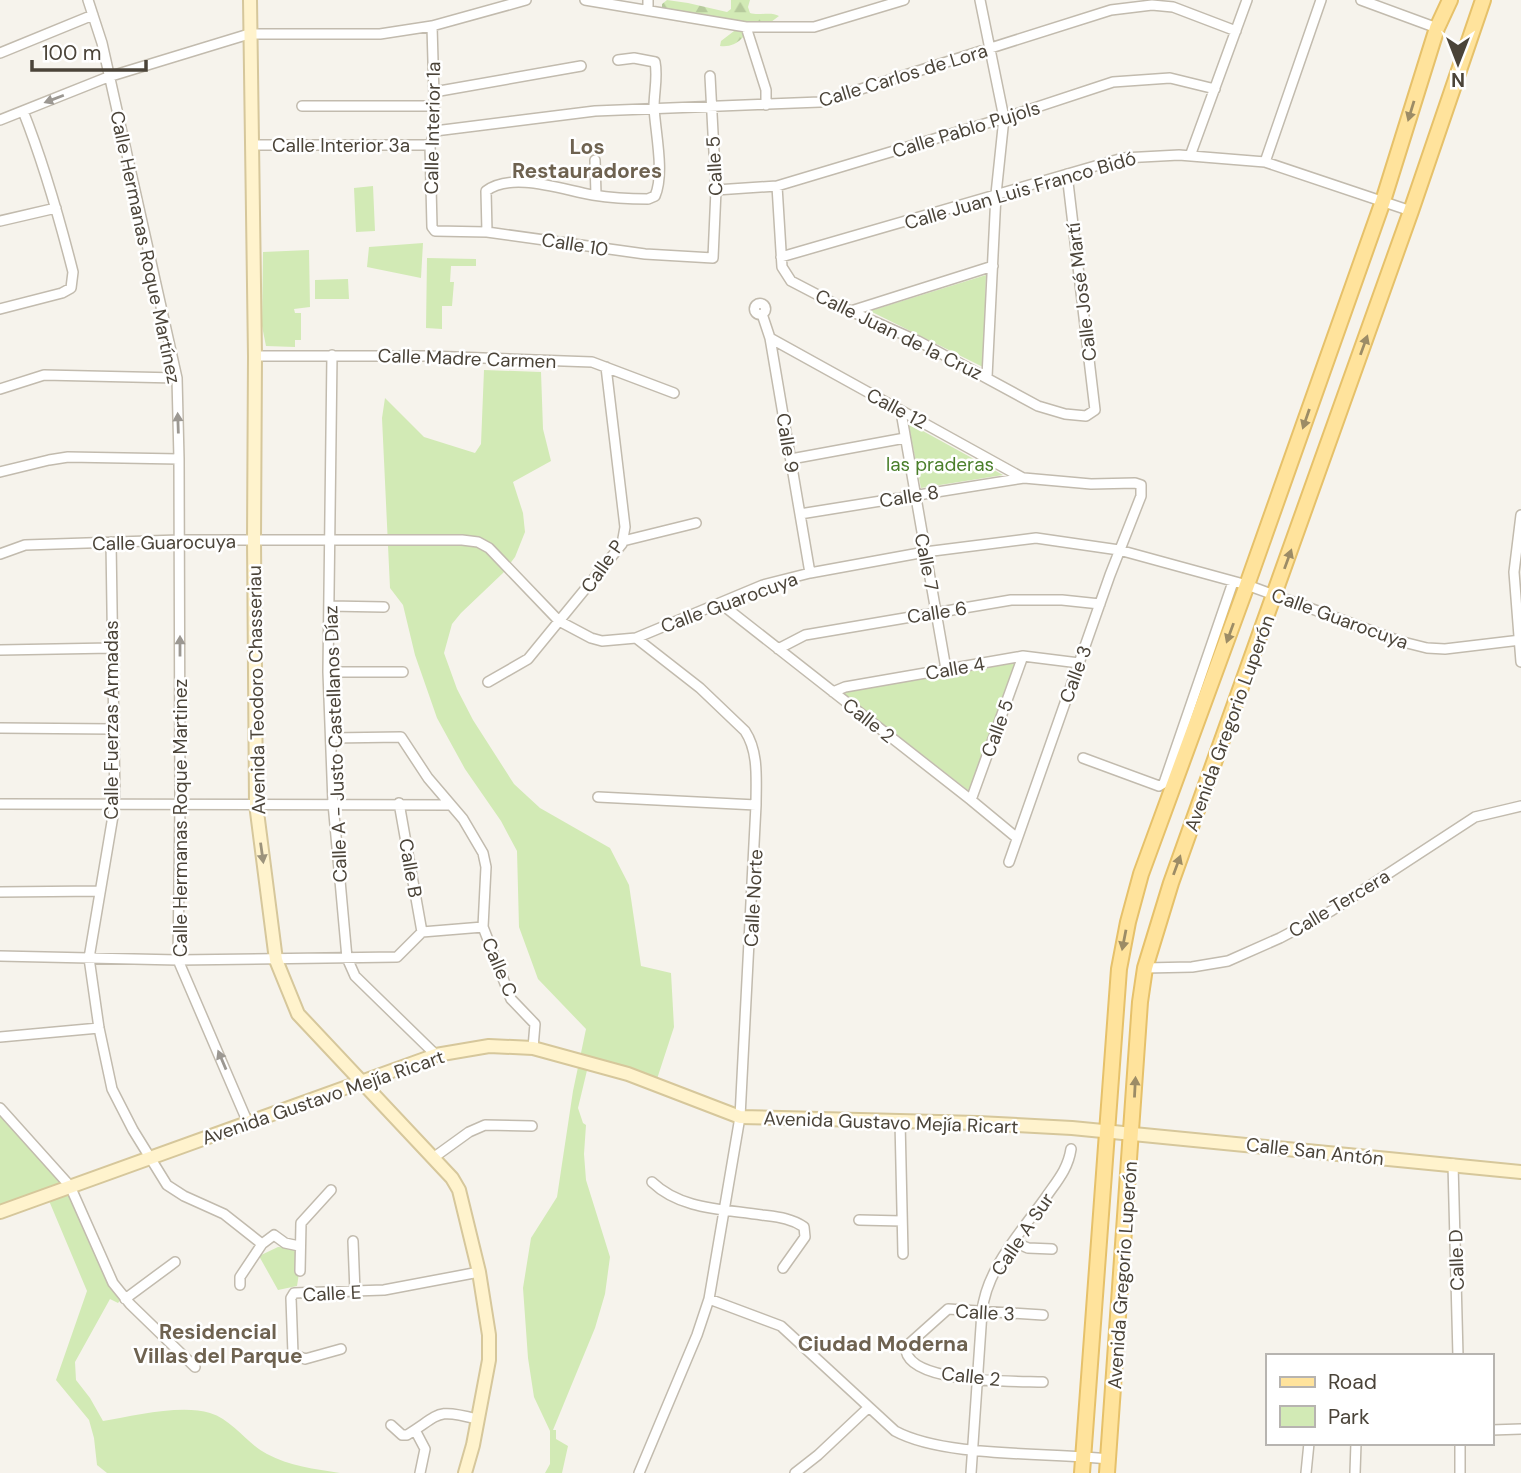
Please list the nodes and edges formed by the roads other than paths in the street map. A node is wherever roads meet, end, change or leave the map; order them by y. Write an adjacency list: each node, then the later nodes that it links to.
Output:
1 (88, 0): 15 (street, Calle Hermanas Roque Martínez)
2 (250, 0): 20 (street, Avenida Teodoro Chasseriau)
3 (526, 0): 16 (street)
4 (585, 0): 14 (street)
5 (648, 0): 14 (street)
6 (904, 0): 17 (street)
7 (980, 0): 21 (street)
8 (1247, 0): 19 (street)
9 (1321, 0): 42 (street)
10 (1361, 0): 13 (street)
11 (1450, 0): 18 (main road, Avenida Gregorio Luperón)
12 (1483, 0): 50 (main road, Avenida Gregorio Luperón)
13 (1381, 3): 18 (street)
14 (648, 10): 17 (street)
15 (93, 15): 22 (street); 26 (street, Calle Hermanas Roque Martínez)
16 (432, 26): 20 (street); 28 (street, Calle Interior 1a)
17 (746, 27): 29 (street)
18 (1437, 28): 48 (main road, Avenida Gregorio Luperón, one-way to 48)
19 (1236, 31): 21 (street, Calle Carlos de Lora); 27 (street)
20 (249, 34): 26 (street); 38 (street, Avenida Teodoro Chasseriau)
21 (991, 48): 29 (street, Calle Carlos de Lora); 35 (street)
22 (0, 53)
23 (618, 60): 33 (street)
24 (581, 66): 28 (street)
25 (710, 76): 32 (street, Calle 5)
26 (108, 78): 34 (street, one-way to 34); 65 (street, Calle Hermanas Roque Martínez)
27 (1215, 89): 35 (street, Calle Pablo Pujols); 40 (street)
28 (434, 92): 31 (street, Calle Interior 1a)
29 (766, 105): 32 (street, Calle Carlos de Lora)
30 (302, 106): 31 (street)
31 (434, 106): 37 (street, Calle Interior 1a)
32 (711, 106): 33 (street, Calle Carlos de Lora); 45 (street, Calle 5)
33 (654, 108): 37 (street, Calle Carlos de Lora); 47 (street)
34 (23, 111): 36 (street); 49 (street)
35 (1004, 118): 44 (street, Calle Pablo Pujols); 46 (street)
36 (0, 120)
37 (435, 131): 39 (street, Calle Interior 1a)
38 (251, 145): 39 (street, Calle Interior 3a); 62 (street, Avenida Teodoro Chasseriau)
39 (430, 145): 52 (street, Calle Interior 1a)
40 (1190, 156): 42 (street, Calle Juan Luis Franco Bidó); 43 (street, Calle Juan Luis Franco Bidó)
41 (595, 160): 47 (street)
42 (1265, 162): 48 (street, Calle Juan Luis Franco Bidó)
43 (1067, 174): 46 (street, Calle Juan Luis Franco Bidó); 68 (street, Calle José Martí)
44 (777, 186): 45 (street, Calle Pablo Pujols); 55 (street, Calle Juan de la Cruz)
45 (716, 190): 54 (street, Calle 5)
46 (996, 194): 55 (street, Calle Juan Luis Franco Bidó); 56 (street)
47 (596, 195): 53 (street)
48 (1383, 201): 50 (street, Calle Juan Luis Franco Bidó); 89 (main road, Avenida Gregorio Luperón, one-way to 89)
49 (56, 208): 51 (street); 57 (street)
50 (1411, 211): 90 (main road, Avenida Gregorio Luperón, one-way to 50)
51 (0, 221)
52 (433, 230): 53 (street, Calle 10)
53 (486, 232): 54 (street, Calle 10)
54 (715, 256)
55 (781, 257): 58 (street, Calle Juan de la Cruz)
56 (993, 266): 58 (street); 64 (street)
57 (0, 309)
58 (851, 311): 64 (street, Calle Juan de la Cruz)
59 (762, 314): 60 (street, Calle 9)
60 (771, 338): 69 (street, Calle 12); 72 (street, Calle 9)
61 (332, 355): 62 (street, Calle Madre Carmen); 63 (street, Calle Madre Carmen); 82 (street, Calle A - Justo Castellanos Díaz)
62 (256, 356): 81 (street, Avenida Teodoro Chasseriau)
63 (606, 367): 67 (street, Calle Madre Carmen); 83 (street, Calle P)
64 (987, 377): 68 (street, Calle Juan de la Cruz)
65 (177, 379): 66 (street); 71 (street, Calle Hermanas Roque Martínez, one-way to 65)
66 (0, 389)
67 (674, 393)
68 (1095, 410)
69 (901, 412): 70 (street, Calle 7); 74 (street, Calle 12)
70 (905, 438): 72 (street); 76 (street, Calle 7)
71 (179, 458): 73 (street); 80 (street, Calle Hermanas Roque Martínez)
72 (791, 458): 77 (street, Calle 9)
73 (0, 472)
74 (1024, 478): 75 (street, Calle 8); 76 (street, Calle 8)
75 (1142, 487): 85 (street, Calle 3)
76 (915, 496): 77 (street, Calle 8); 86 (street, Calle 7)
77 (800, 514): 88 (street, Calle 9)
78 (1521, 515): 98 (street)
79 (696, 523): 83 (street)
80 (179, 540): 81 (street, Calle Guarocuya); 84 (street, Calle Guarocuya); 120 (street, Calle Hermanas Roque Martinez, one-way to 80)
81 (254, 540): 82 (street, Calle Guarocuya); 121 (street, Avenida Teodoro Chasseriau)
82 (330, 540): 93 (street, Calle A - Justo Castellanos Díaz); 96 (street, Calle Guarocuya)
83 (623, 541): 96 (street, Calle P)
84 (111, 542): 87 (street, Calle Guarocuya); 99 (street, Calle Fuerzas Armadas)
85 (1119, 550): 86 (street, Calle Guarocuya); 89 (street, Calle Guarocuya); 92 (street, Calle 3)
86 (925, 552): 88 (street, Calle Guarocuya); 95 (street, Calle 7)
87 (0, 554)
88 (810, 573): 91 (street, Calle Guarocuya)
89 (1240, 583): 90 (street, Calle Guarocuya); 113 (street); 147 (main road, Avenida Gregorio Luperón, one-way to 147)
90 (1275, 595): 98 (street, Calle Guarocuya); 136 (main road, Avenida Gregorio Luperón, one-way to 90)
91 (720, 603): 97 (street, Calle Guarocuya); 100 (street, Calle 2)
92 (1100, 604): 95 (street, Calle 6); 104 (street, Calle 3)
93 (329, 606): 94 (street); 106 (street, Calle A - Justo Castellanos Díaz)
94 (384, 607)
95 (937, 612): 100 (street, Calle 6); 105 (street, Calle 7)
96 (559, 621): 97 (street, Calle Guarocuya); 108 (street, Calle P)
97 (636, 638): 123 (street, Calle Norte)
98 (1520, 640): 103 (street)
99 (112, 648): 101 (street); 111 (street, Calle Fuerzas Armadas)
100 (778, 649): 109 (street, Calle 2)
101 (0, 650)
102 (1023, 656): 104 (street, Calle 4); 105 (street, Calle 4); 115 (street, Calle 5)
103 (1521, 662)
104 (1079, 663): 125 (street, Calle 3)
105 (946, 669): 109 (street, Calle 4)
106 (328, 672): 107 (street); 112 (street, Calle A - Justo Castellanos Díaz)
107 (403, 672)
108 (488, 682)
109 (833, 692): 115 (street, Calle 2)
110 (0, 729): 111 (street)
111 (112, 729): 119 (street, Calle Fuerzas Armadas)
112 (331, 738): 116 (street, Calle A - Justo Castellanos Díaz); 122 (street, Calle C)
113 (1083, 758)
114 (598, 797): 123 (street)
115 (971, 800): 125 (street, Calle 2)
116 (334, 803): 117 (street); 121 (street); 133 (street, Calle A - Justo Castellanos Díaz)
117 (399, 803): 122 (street); 130 (street, Calle B)
118 (0, 804): 119 (street)
119 (114, 804): 120 (street); 127 (street, Calle Fuerzas Armadas)
120 (180, 804): 121 (street); 134 (street, Calle Hermanas Roque Martinez)
121 (256, 804): 135 (street, Avenida Teodoro Chasseriau, one-way to 135)
122 (450, 805): 129 (street, Calle C)
123 (756, 805): 143 (street, Calle Norte)
124 (1521, 806): 136 (street, Calle Tercera)
125 (1017, 838): 126 (street, Calle 3)
126 (1009, 862)
127 (100, 891): 128 (street); 132 (street, Calle Fuerzas Armadas)
128 (0, 892)
129 (483, 927): 130 (street); 139 (street, Calle C)
130 (422, 932): 133 (street)
131 (0, 956): 132 (street)
132 (89, 958): 134 (street); 137 (street, Calle Fuerzas Armadas)
133 (347, 958): 135 (street); 140 (street, Calle A - Justo Castellanos Díaz)
134 (178, 960): 135 (street); 145 (street, Calle Hermanas Roque Martinez, one-way to 134)
135 (276, 960): 141 (street, Avenida Teodoro Chasseriau)
136 (1145, 968): 148 (main road, Avenida Gregorio Luperón, one-way to 136)
137 (99, 1028): 138 (street); 150 (street, Calle Fuerzas Armadas)
138 (0, 1037)
139 (533, 1048): 140 (street, Avenida Gustavo Mejía Ricart); 143 (street, Avenida Gustavo Mejía Ricart)
140 (436, 1055): 141 (street, Avenida Gustavo Mejía Ricart)
141 (360, 1082): 145 (street, Avenida Gustavo Mejía Ricart); 151 (street, Avenida Teodoro Chasseriau)
142 (0, 1108): 155 (street)
143 (740, 1117): 144 (street, Avenida Gustavo Mejía Ricart); 157 (street, Calle Norte)
144 (900, 1121): 147 (street, Avenida Gustavo Mejía Ricart); 160 (street)
145 (248, 1123): 150 (street, Avenida Gustavo Mejía Ricart)
146 (532, 1126): 151 (street)
147 (1108, 1131): 148 (street, Calle San Antón); 193 (main road, Avenida Gregorio Luperón)
148 (1132, 1133): 152 (street, Calle San Antón); 194 (main road, Avenida Gregorio Luperón)
149 (1071, 1149): 162 (street, Calle A Sur)
150 (149, 1157): 155 (street, Avenida Gustavo Mejía Ricart); 163 (street, Calle Fuerzas Armadas)
151 (433, 1158): 170 (street, Avenida Teodoro Chasseriau)
152 (1453, 1164): 153 (street, Calle San Antón); 179 (street, Calle D)
153 (1521, 1172)
154 (652, 1182): 157 (street)
155 (70, 1186): 158 (street, Avenida Gustavo Mejía Ricart); 173 (street)
156 (331, 1190): 164 (street)
157 (724, 1209): 168 (street); 174 (street, Calle Norte)
158 (0, 1212)
159 (859, 1220): 160 (street)
160 (902, 1221): 166 (street)
161 (354, 1241): 172 (street)
162 (1014, 1242): 165 (street); 175 (street, Calle A Sur)
163 (262, 1244): 164 (street); 171 (street)
164 (299, 1246): 169 (street)
165 (1052, 1249)
166 (902, 1254)
167 (175, 1262): 173 (street)
168 (783, 1268)
169 (300, 1271)
170 (479, 1272): 172 (street, Calle E); 184 (street, Avenida Teodoro Chasseriau)
171 (240, 1285)
172 (355, 1292): 177 (street, Calle E)
173 (125, 1299): 180 (street)
174 (709, 1299): 183 (street); 197 (street, Calle Norte)
175 (982, 1312): 176 (street, Calle 3); 178 (street, Calle 3); 181 (street, Calle A Sur)
176 (1043, 1315)
177 (341, 1349)
178 (906, 1353): 181 (street, Calle 2)
179 (1458, 1354)
180 (195, 1367)
181 (978, 1379): 182 (street, Calle 2); 192 (street, Calle A Sur)
182 (1043, 1382)
183 (869, 1407): 192 (street); 198 (street)
184 (477, 1419): 187 (street); 196 (street, Avenida Teodoro Chasseriau)
185 (391, 1425): 187 (street)
186 (1521, 1429): 188 (street)
187 (415, 1430): 195 (street)
188 (1493, 1430)
189 (1309, 1445): 201 (street)
190 (1356, 1445): 202 (street)
191 (1460, 1445): 203 (street)
192 (973, 1449): 193 (street); 199 (street, Calle A Sur)
193 (1083, 1456): 194 (street); 200 (main road, Avenida Gregorio Luperón)
194 (1108, 1466)
195 (420, 1473)
196 (465, 1473)
197 (639, 1473)
198 (795, 1473)
199 (971, 1473)
200 (1082, 1473)
201 (1306, 1473)
202 (1355, 1473)
203 (1460, 1473)

